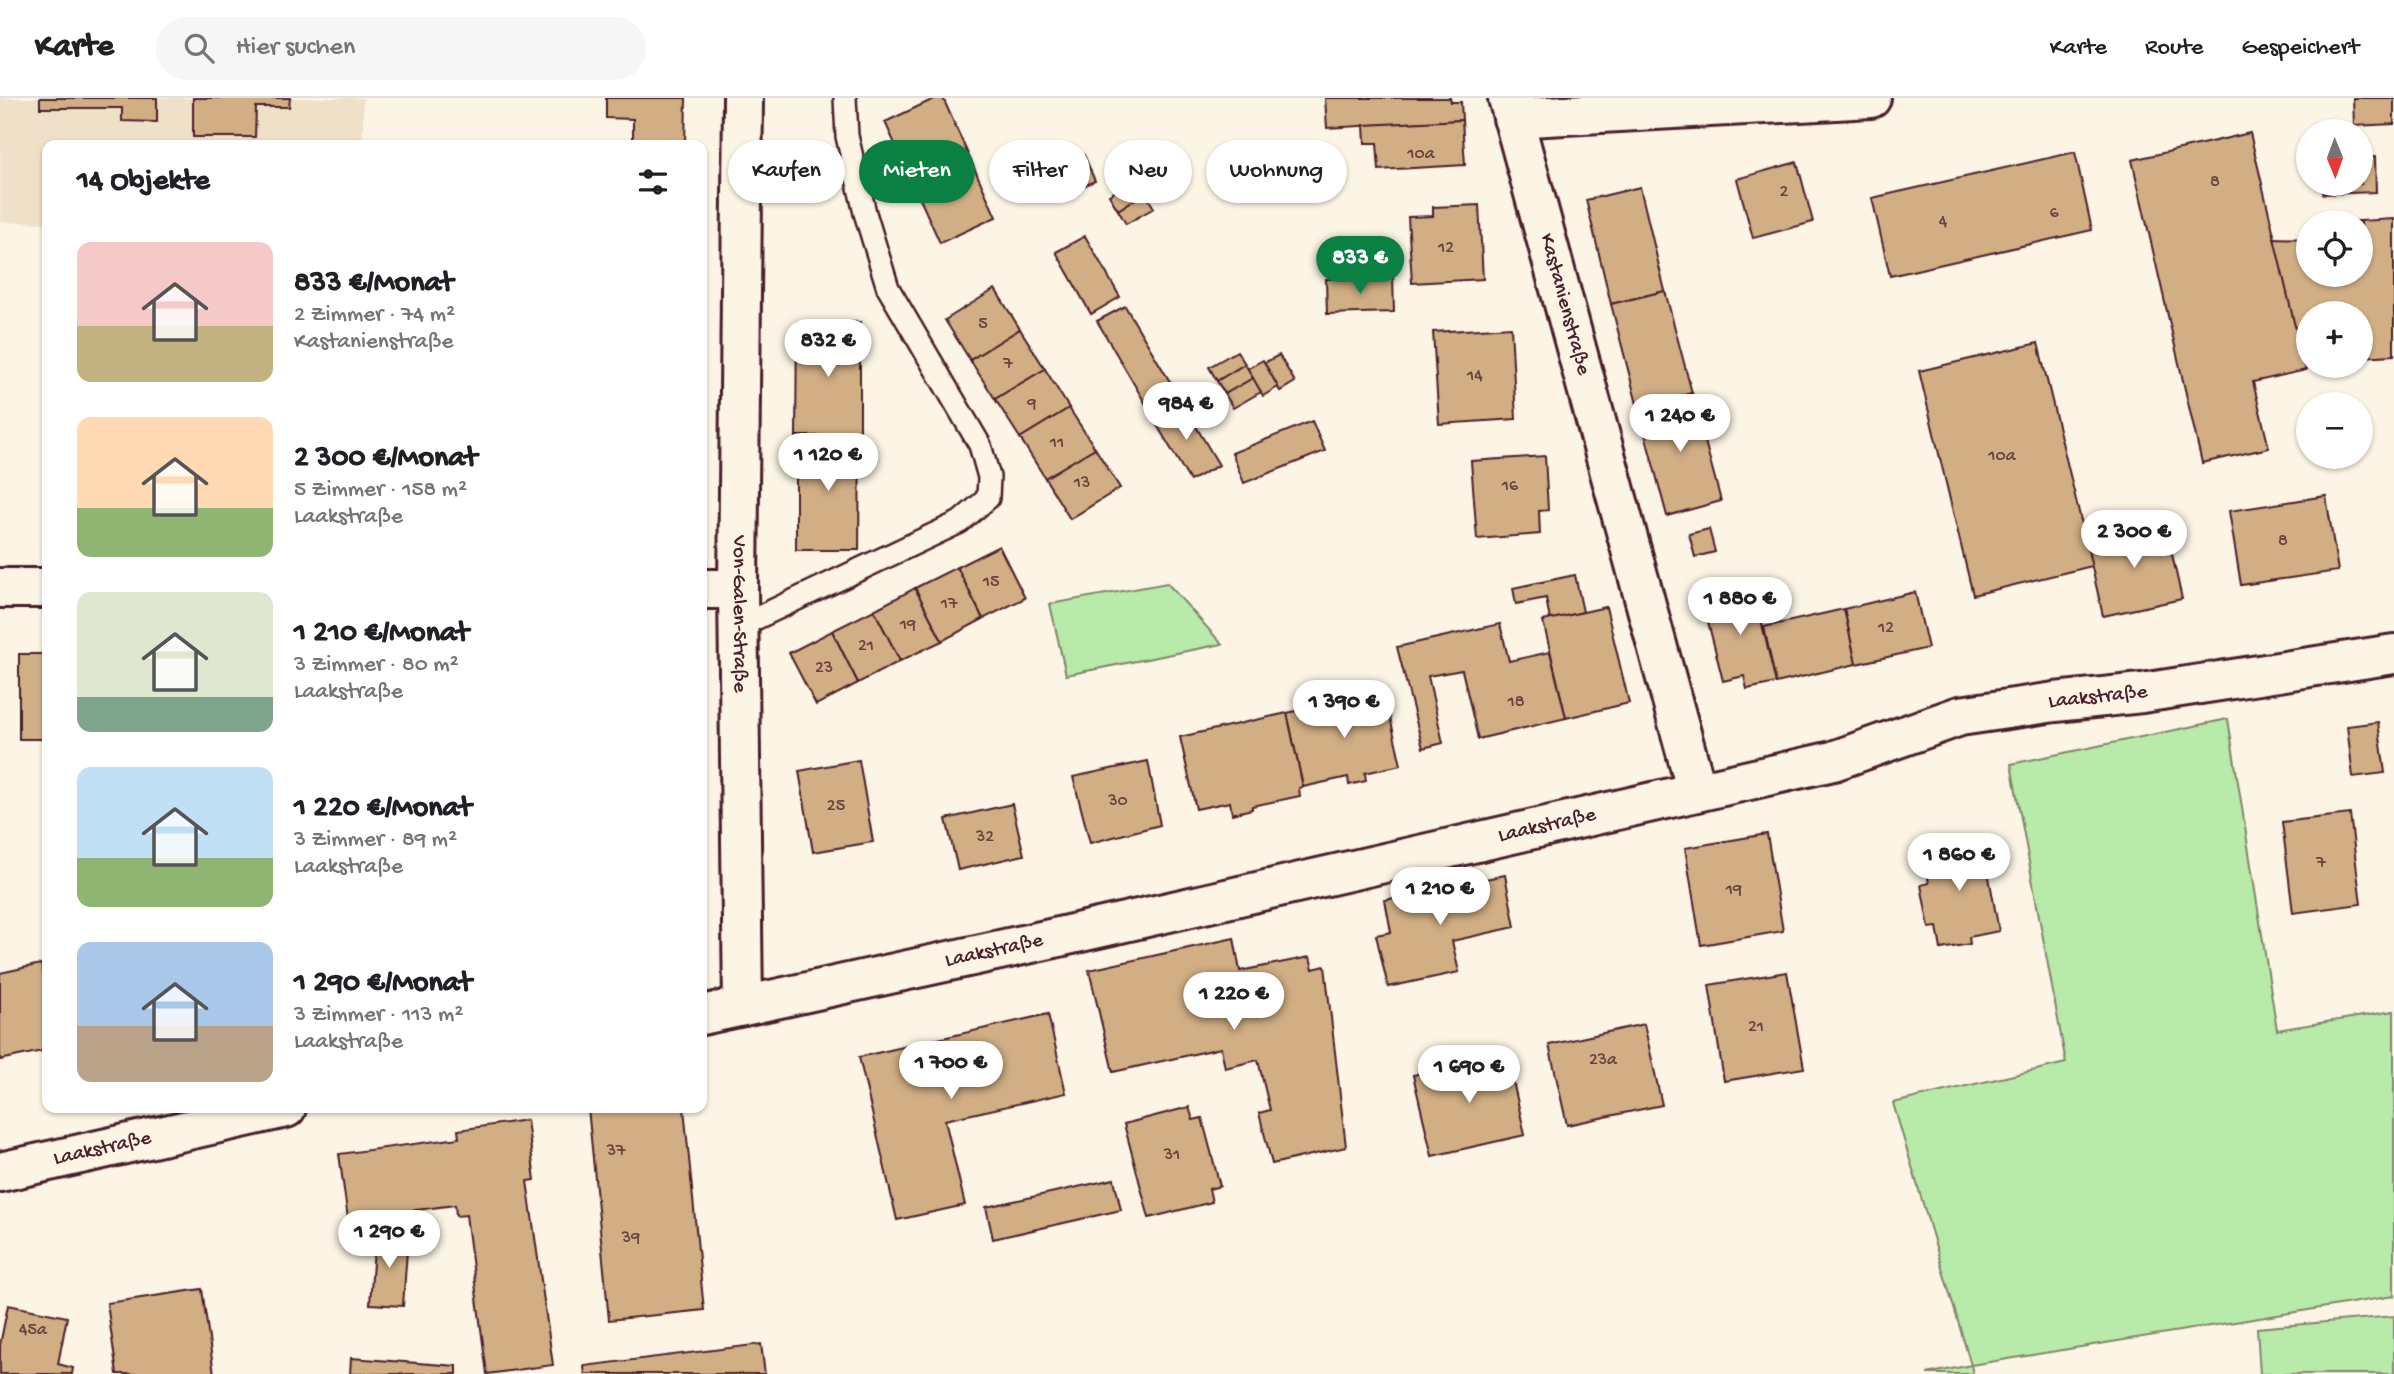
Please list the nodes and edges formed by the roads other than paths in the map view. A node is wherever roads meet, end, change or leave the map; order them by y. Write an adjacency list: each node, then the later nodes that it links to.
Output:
1 (743, 98): 7 (street, Von-Galen-Straße)
2 (845, 98): 8 (lane)
3 (1871, 98): 4 (street)
4 (1510, 108): 10 (street, Kastanienstraße)
5 (0, 588): 6 (street)
6 (42, 588)
7 (720, 589): 8 (street, Von-Galen-Straße)
8 (738, 627): 11 (street, Von-Galen-Straße)
9 (2394, 654): 10 (street, Laakstraße)
10 (1697, 792): 11 (street, Laakstraße)
11 (743, 1006): 12 (street, Laakstraße)
12 (707, 1014)
13 (264, 1113): 14 (street, Laakstraße)
14 (0, 1172)

